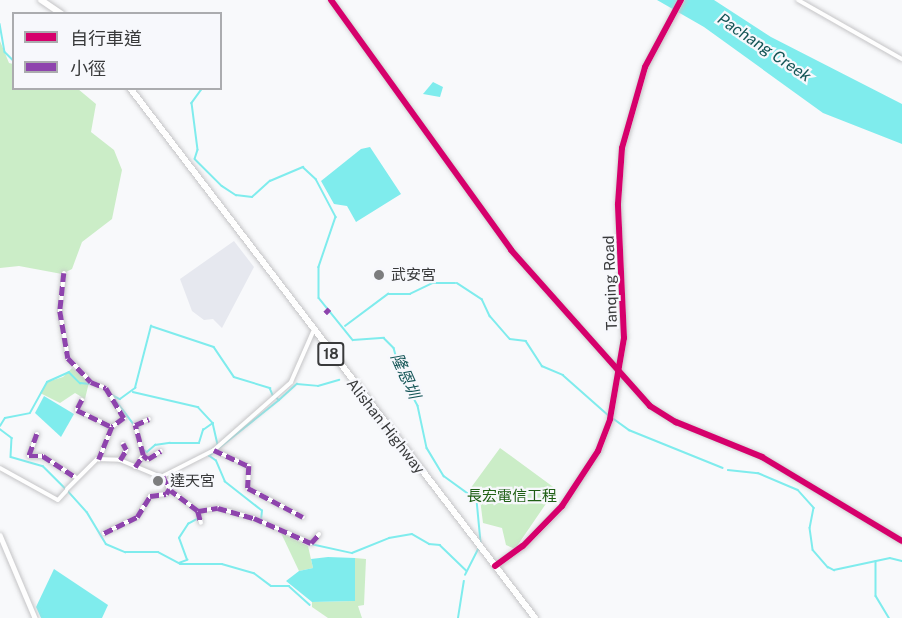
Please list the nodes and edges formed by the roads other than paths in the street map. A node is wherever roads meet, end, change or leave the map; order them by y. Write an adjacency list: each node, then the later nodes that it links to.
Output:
1 (40, 0): 5 (main road)
2 (331, 0): 10 (street)
3 (681, 0): 10 (street, Tanqing Road)
4 (798, 0): 6 (street)
5 (59, 12)
6 (902, 59)
7 (132, 90): 9 (main road, Alishan Highway / 18)
8 (64, 273): 13 (street)
9 (313, 332): 16 (street); 33 (main road, Alishan Highway / 18)
10 (620, 373): 32 (street); 33 (street, Tanqing Road)
11 (82, 400): 13 (street)
12 (149, 419): 18 (street)
13 (112, 427): 19 (street)
14 (36, 434): 24 (street)
15 (123, 444): 20 (street)
16 (214, 450): 23 (street); 27 (street)
17 (161, 451): 18 (street)
18 (143, 455): 21 (street)
19 (99, 459): 20 (street); 24 (street)
20 (120, 460): 21 (street)
21 (135, 467): 23 (street)
22 (0, 468): 24 (street)
23 (163, 476): 25 (street)
24 (75, 477)
25 (169, 489): 26 (street); 29 (street)
26 (198, 511): 28 (street); 30 (street)
27 (303, 517)
28 (201, 523)
29 (104, 533)
30 (319, 534)
31 (0, 535): 34 (street)
32 (902, 541)
33 (495, 566): 35 (main road, Alishan Highway / 18)
34 (35, 618)
35 (535, 618)

